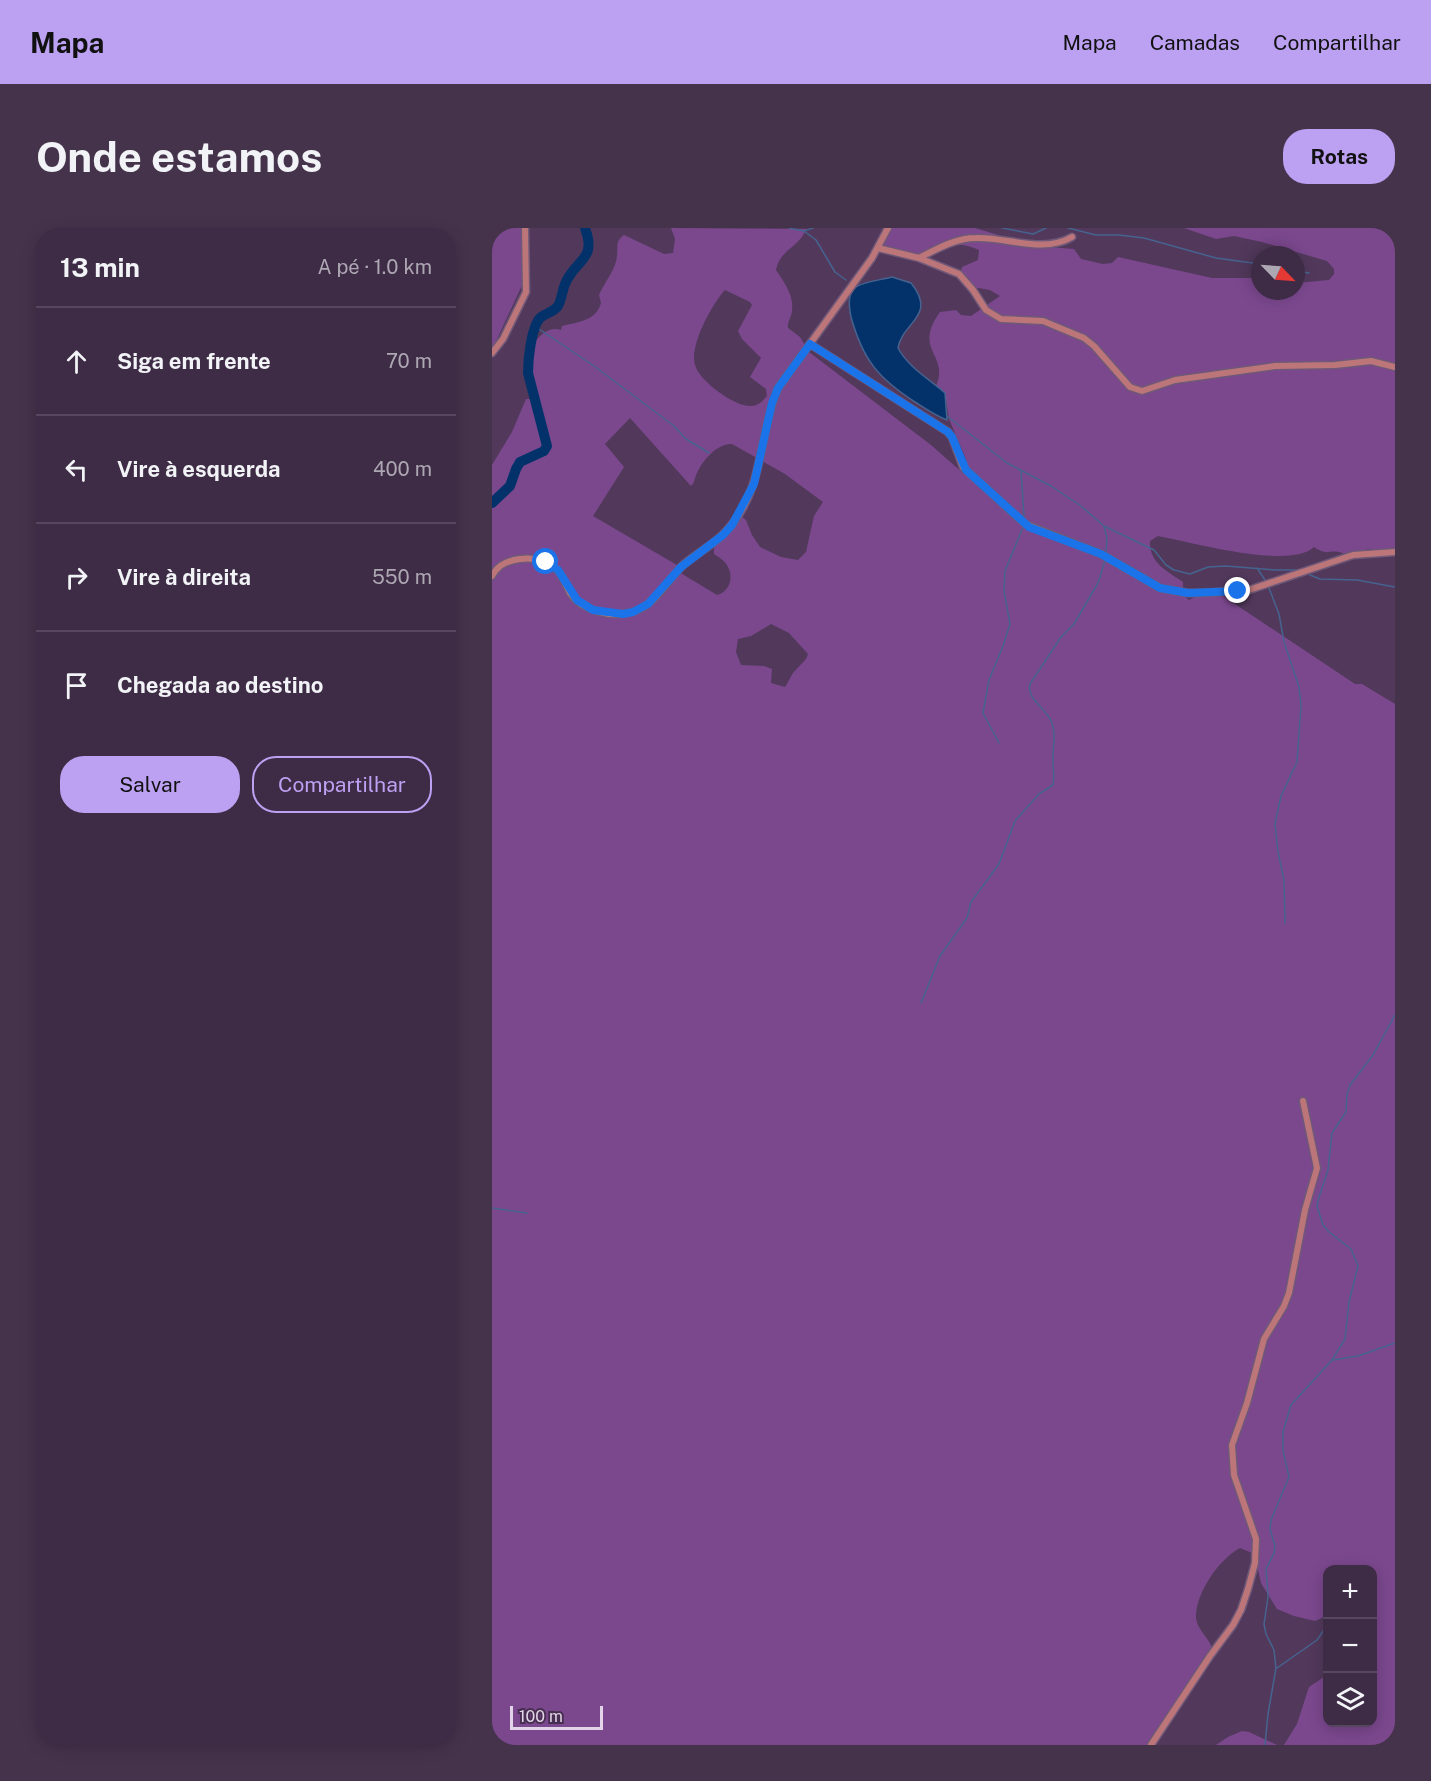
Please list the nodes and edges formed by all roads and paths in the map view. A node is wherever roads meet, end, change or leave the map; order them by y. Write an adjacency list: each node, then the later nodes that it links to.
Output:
1 (525, 228): 7 (street)
2 (888, 228): 4 (street)
3 (1072, 237): 5 (street)
4 (878, 248): 5 (street); 6 (street)
5 (920, 258): 8 (street)
6 (810, 344): 9 (street); 10 (street)
7 (492, 353)
8 (1395, 367)
9 (1395, 552)
10 (492, 576)
11 (1303, 1101): 12 (street)
12 (1151, 1745)

